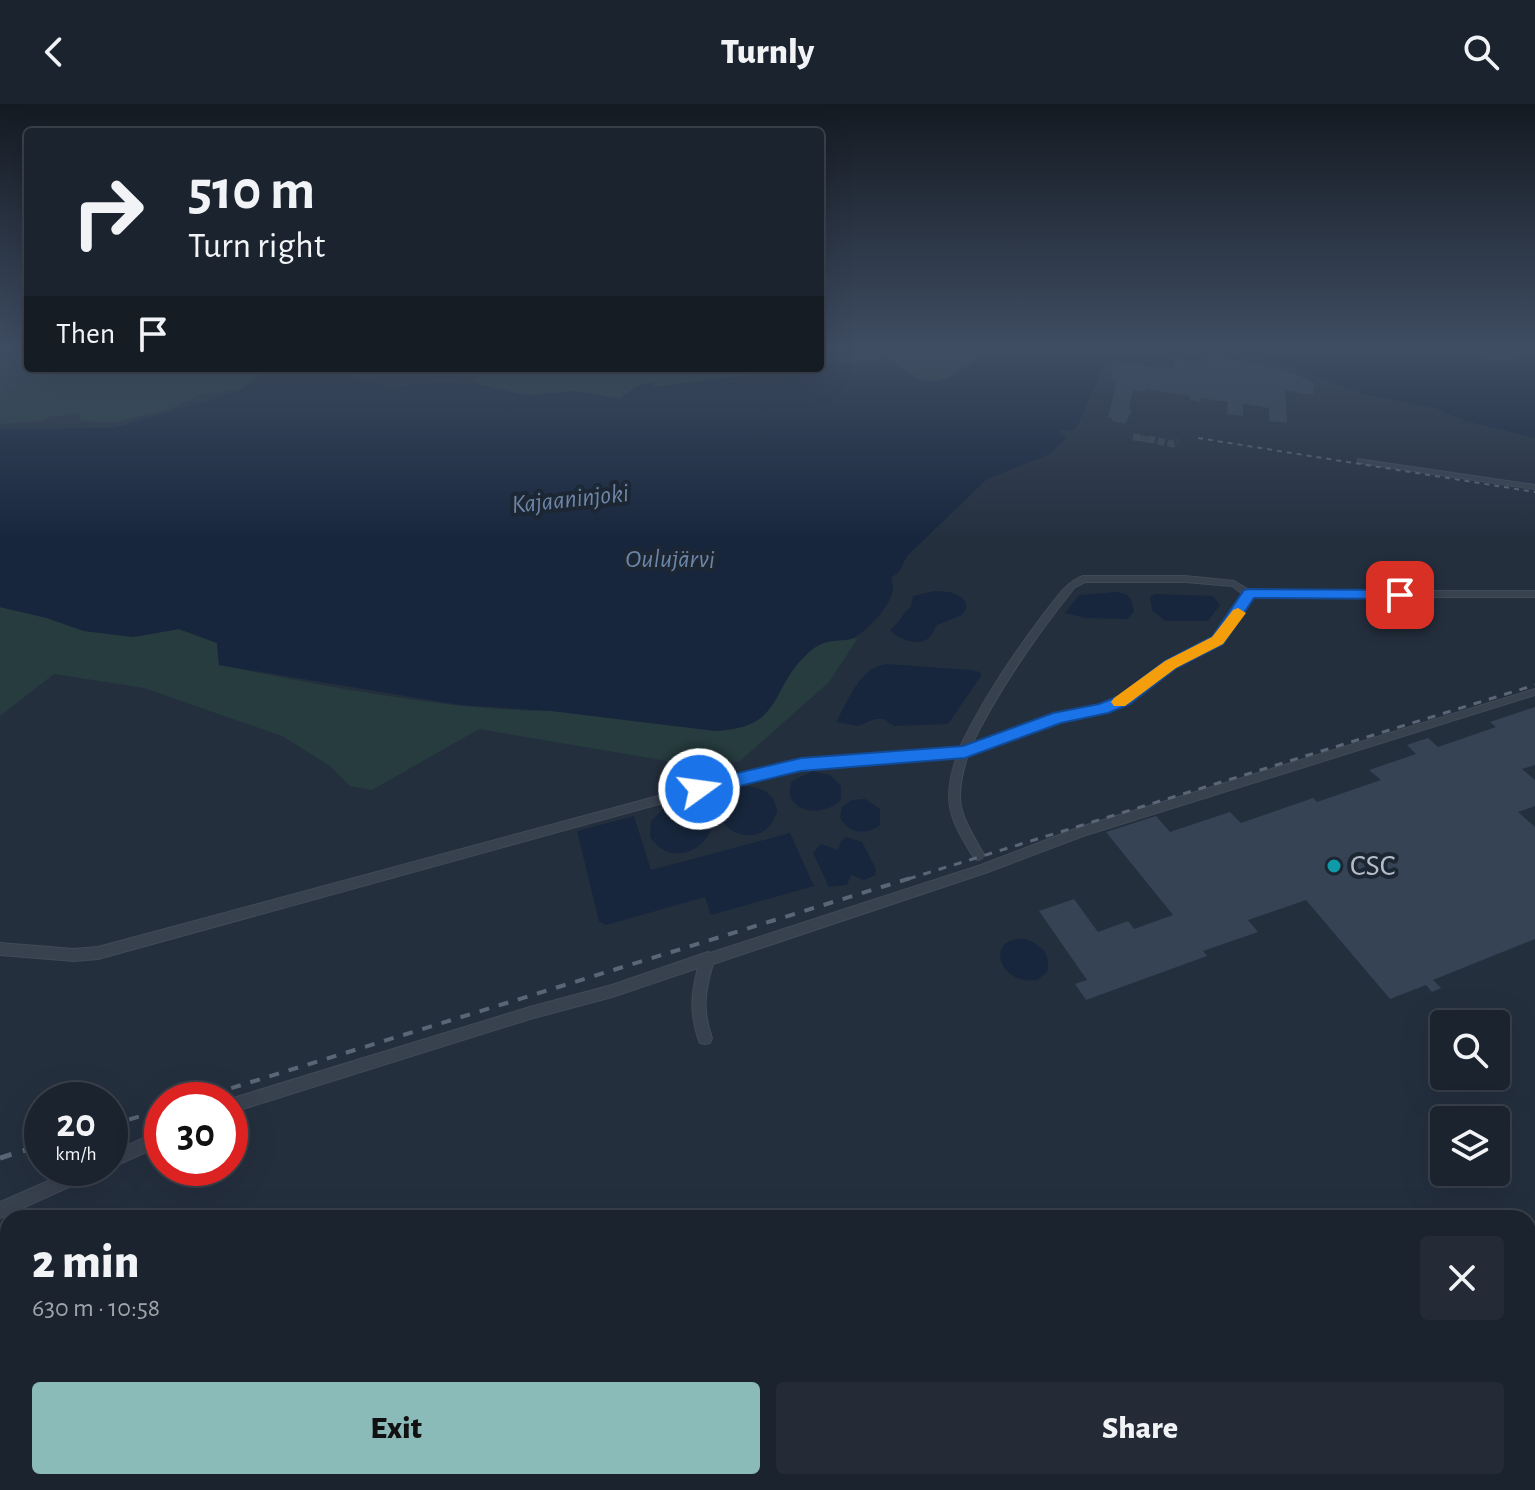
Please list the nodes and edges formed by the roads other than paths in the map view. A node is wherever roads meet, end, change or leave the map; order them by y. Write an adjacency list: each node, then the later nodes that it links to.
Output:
1 (1361, 461): 2 (street)
2 (1535, 487)
3 (1249, 594): 4 (street); 6 (street); 6 (street)
4 (1535, 594)
5 (1535, 692): 9 (street)
6 (965, 752): 7 (street); 8 (street)
7 (978, 855)
8 (0, 949)
9 (708, 958): 10 (street); 11 (street)
10 (705, 1038)
11 (248, 1100)
12 (54, 1186): 13 (street)
13 (0, 1210)

